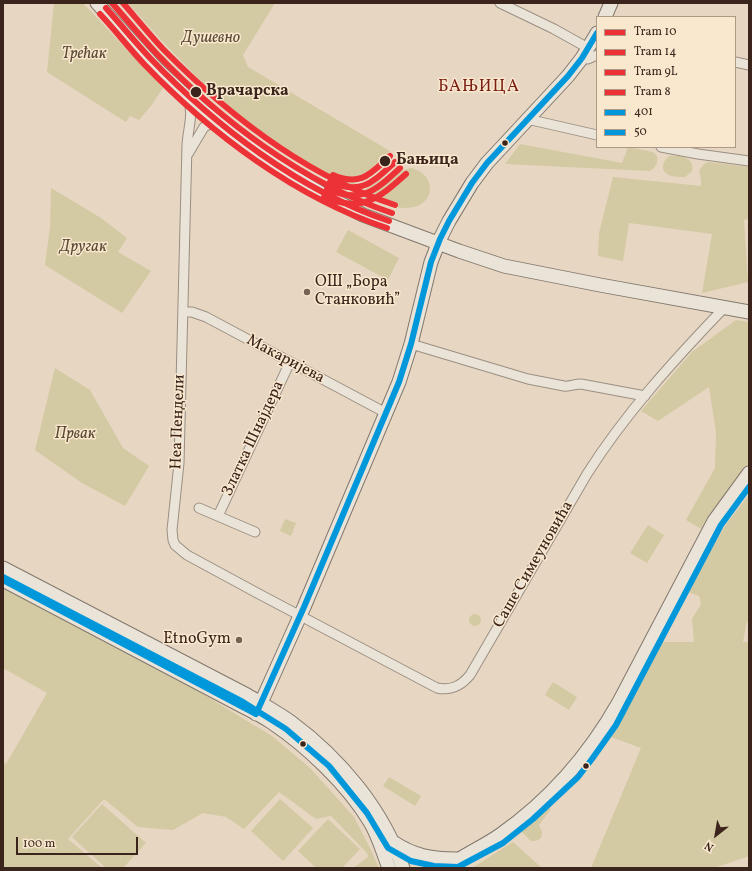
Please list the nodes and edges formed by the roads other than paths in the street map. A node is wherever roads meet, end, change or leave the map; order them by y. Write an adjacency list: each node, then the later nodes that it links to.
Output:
1 (96, 3): 9 (main road)
2 (500, 3): 6 (street)
3 (611, 3): 4 (main road)
4 (605, 16)
5 (596, 36): 6 (main road)
6 (589, 53): 10 (main road)
7 (736, 62): 8 (street)
8 (749, 65)
9 (188, 98): 11 (main road); 14 (street, Неа Пендели)
10 (527, 119): 12 (street); 16 (main road)
11 (225, 128): 14 (street, Неа Пендели); 16 (main road)
12 (596, 135)
13 (666, 148): 15 (street)
14 (187, 155): 18 (street, Неа Пендели)
15 (749, 161)
16 (438, 244): 17 (main road); 20 (main road)
17 (724, 308): 19 (main road); 22 (street, Саше Симеуновића)
18 (183, 312): 21 (street, Макаријева); 30 (street, Неа Пендели)
19 (749, 312)
20 (412, 344): 22 (street); 23 (main road)
21 (290, 362): 23 (street, Макаријева); 26 (street, Златка Шнајдера)
22 (645, 396): 30 (street, Саше Симеуновића)
23 (386, 413): 30 (main road)
24 (749, 473): 33 (main road)
25 (199, 508): 26 (street, Златка Шнајдера)
26 (218, 516): 27 (street, Златка Шнајдера)
27 (255, 532)
28 (3, 568): 31 (main road)
29 (3, 580): 31 (main road)
30 (300, 616): 31 (main road)
31 (258, 708): 32 (main road); 34 (main road)
32 (393, 842): 33 (main road); 35 (main road)
33 (453, 864): 36 (main road); 37 (main road)
34 (389, 868)
35 (403, 868)
36 (427, 868)
37 (446, 868)

